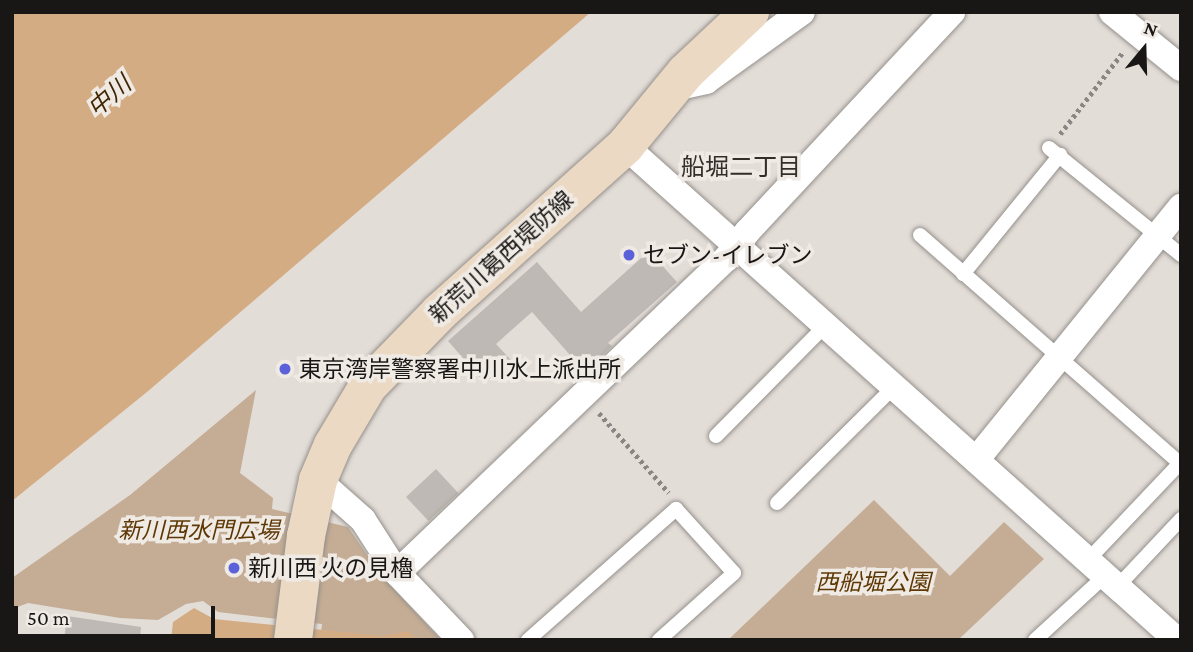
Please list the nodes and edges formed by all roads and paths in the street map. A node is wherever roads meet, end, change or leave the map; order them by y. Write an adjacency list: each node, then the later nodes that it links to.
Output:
1 (750, 12): 7 (main road, 新荒川葛西堤防線)
2 (802, 12): 7 (street)
3 (952, 12): 13 (street)
4 (1112, 12): 5 (street)
5 (1137, 33): 6 (street); 9 (path)
6 (1181, 68)
7 (674, 88): 8 (main road, 新荒川葛西堤防線)
8 (625, 146): 13 (street); 23 (main road, 新荒川葛西堤防線)
9 (1054, 152): 12 (lane); 15 (lane)
10 (1181, 207): 12 (street)
11 (920, 235): 15 (lane)
12 (1158, 236): 14 (lane); 17 (street)
13 (736, 246): 16 (street); 19 (street)
14 (1181, 254)
15 (963, 274): 17 (lane)
16 (826, 325): 18 (street); 20 (lane)
17 (1059, 357): 21 (street); 22 (lane)
18 (894, 387): 21 (street); 24 (lane)
19 (584, 396): 25 (path); 27 (street)
20 (716, 436)
21 (976, 460): 28 (street)
22 (1180, 463): 28 (lane)
23 (318, 480): 27 (street); 29 (main road, 新荒川葛西堤防線)
24 (777, 503)
25 (676, 509): 31 (lane); 32 (lane)
26 (1181, 519): 28 (lane)
27 (397, 573): 30 (street)
28 (1104, 574): 33 (lane); 34 (street)
29 (293, 640)
30 (461, 640)
31 (527, 640)
32 (659, 640)
33 (1035, 640)
34 (1177, 640)

